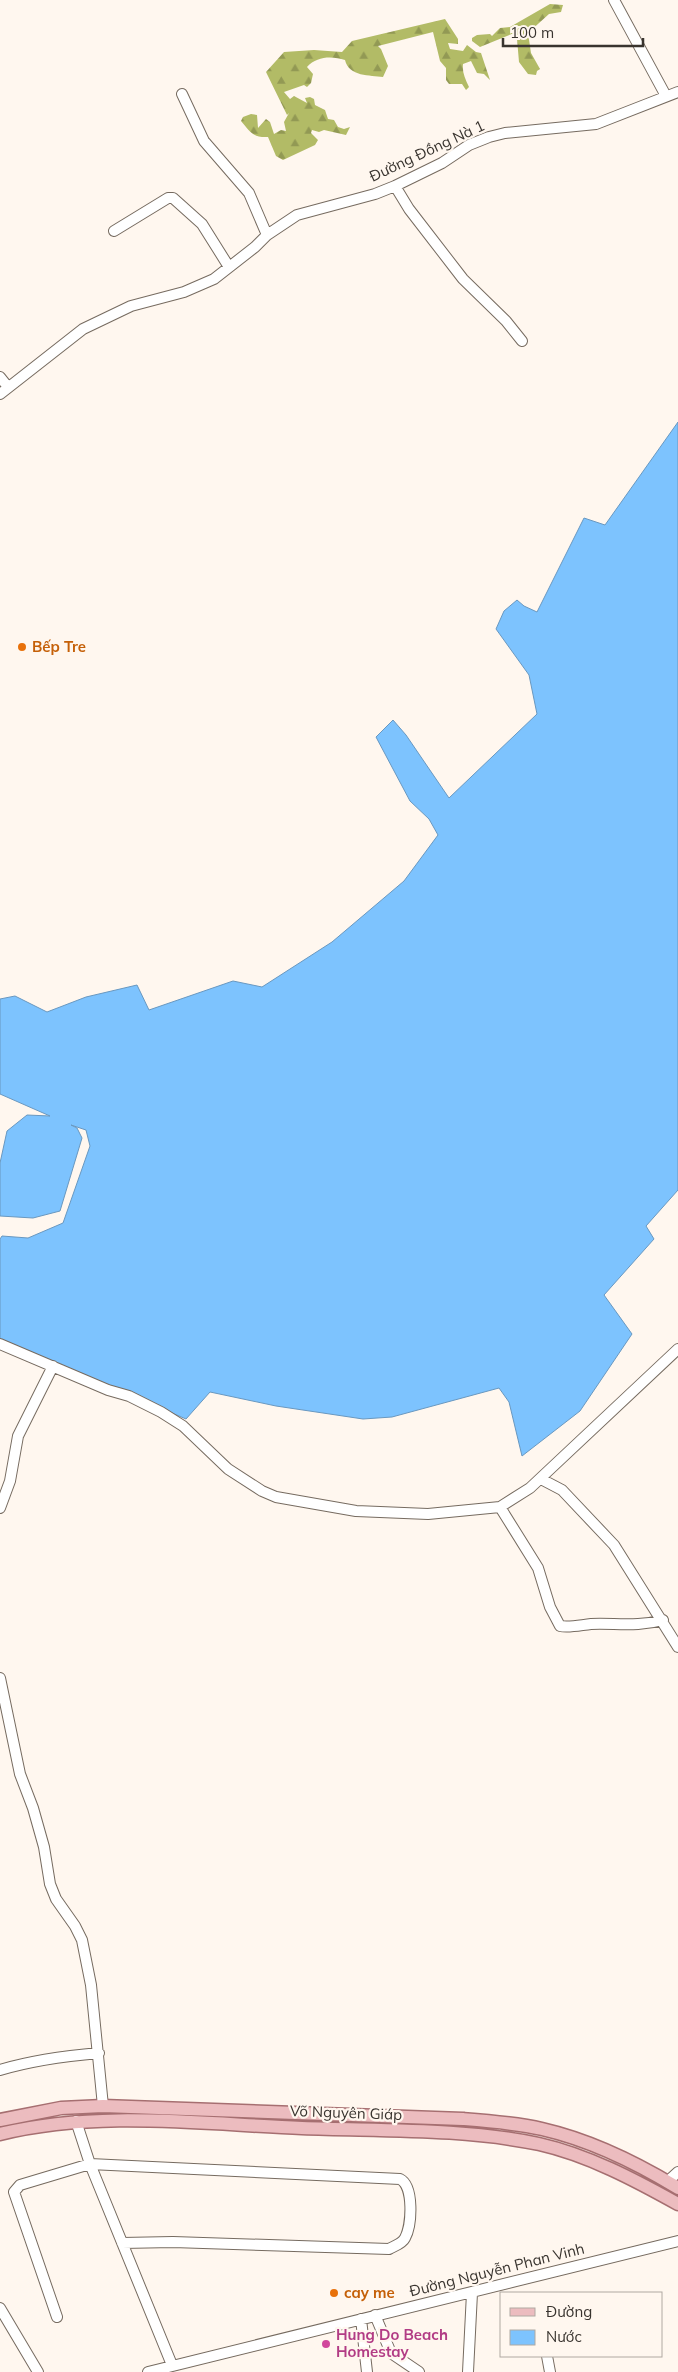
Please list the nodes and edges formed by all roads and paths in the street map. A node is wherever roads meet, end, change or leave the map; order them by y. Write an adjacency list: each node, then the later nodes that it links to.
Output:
1 (614, 0): 4 (street)
2 (678, 92): 4 (street, Đường Đồng Nà 1)
3 (182, 94): 7 (street)
4 (666, 96): 5 (street, Đường Đồng Nà 1)
5 (396, 186): 7 (street, Đường Đồng Nà 1); 9 (street)
6 (114, 231): 8 (street)
7 (267, 235): 8 (street, Đường Đồng Nà 1)
8 (229, 267): 11 (street, Đường Đồng Nà 1)
9 (522, 341)
10 (0, 377): 11 (street)
11 (4, 390)
12 (0, 1344): 14 (street)
13 (678, 1349): 15 (street)
14 (53, 1366): 16 (street); 17 (street)
15 (541, 1480): 16 (street); 18 (street)
16 (500, 1507): 18 (street)
17 (0, 1508)
18 (663, 1620): 19 (street)
19 (678, 1647)
20 (0, 1678): 21 (street)
21 (99, 2053): 22 (street); 23 (street)
22 (0, 2070)
23 (103, 2106): 24 (main road, Võ Nguyên Giáp); 30 (main road, Võ Nguyên Giáp)
24 (75, 2107): 25 (main road, Võ Nguyên Giáp); 26 (main road)
25 (0, 2120)
26 (76, 2121): 27 (main road, Võ Nguyên Giáp); 28 (street); 31 (main road, Võ Nguyên Giáp)
27 (0, 2134)
28 (90, 2164): 33 (street); 33 (street); 37 (street)
29 (678, 2172): 30 (street)
30 (672, 2185)
31 (678, 2204)
32 (678, 2240): 34 (street, Đường Nguyễn Phan Vinh)
33 (122, 2242): 40 (street)
34 (472, 2293): 36 (street, Đường Nguyễn Phan Vinh); 45 (street)
35 (0, 2308): 41 (street)
36 (375, 2315): 38 (street, Đường Nguyễn Phan Vinh); 44 (street)
37 (57, 2317)
38 (361, 2319): 40 (street, Đường Nguyễn Phan Vinh); 43 (street)
39 (548, 2357): 46 (street)
40 (177, 2367): 42 (street, Đường Nguyễn Phan Vinh)
41 (38, 2372)
42 (148, 2372)
43 (367, 2372)
44 (419, 2372)
45 (468, 2372)
46 (550, 2372)

